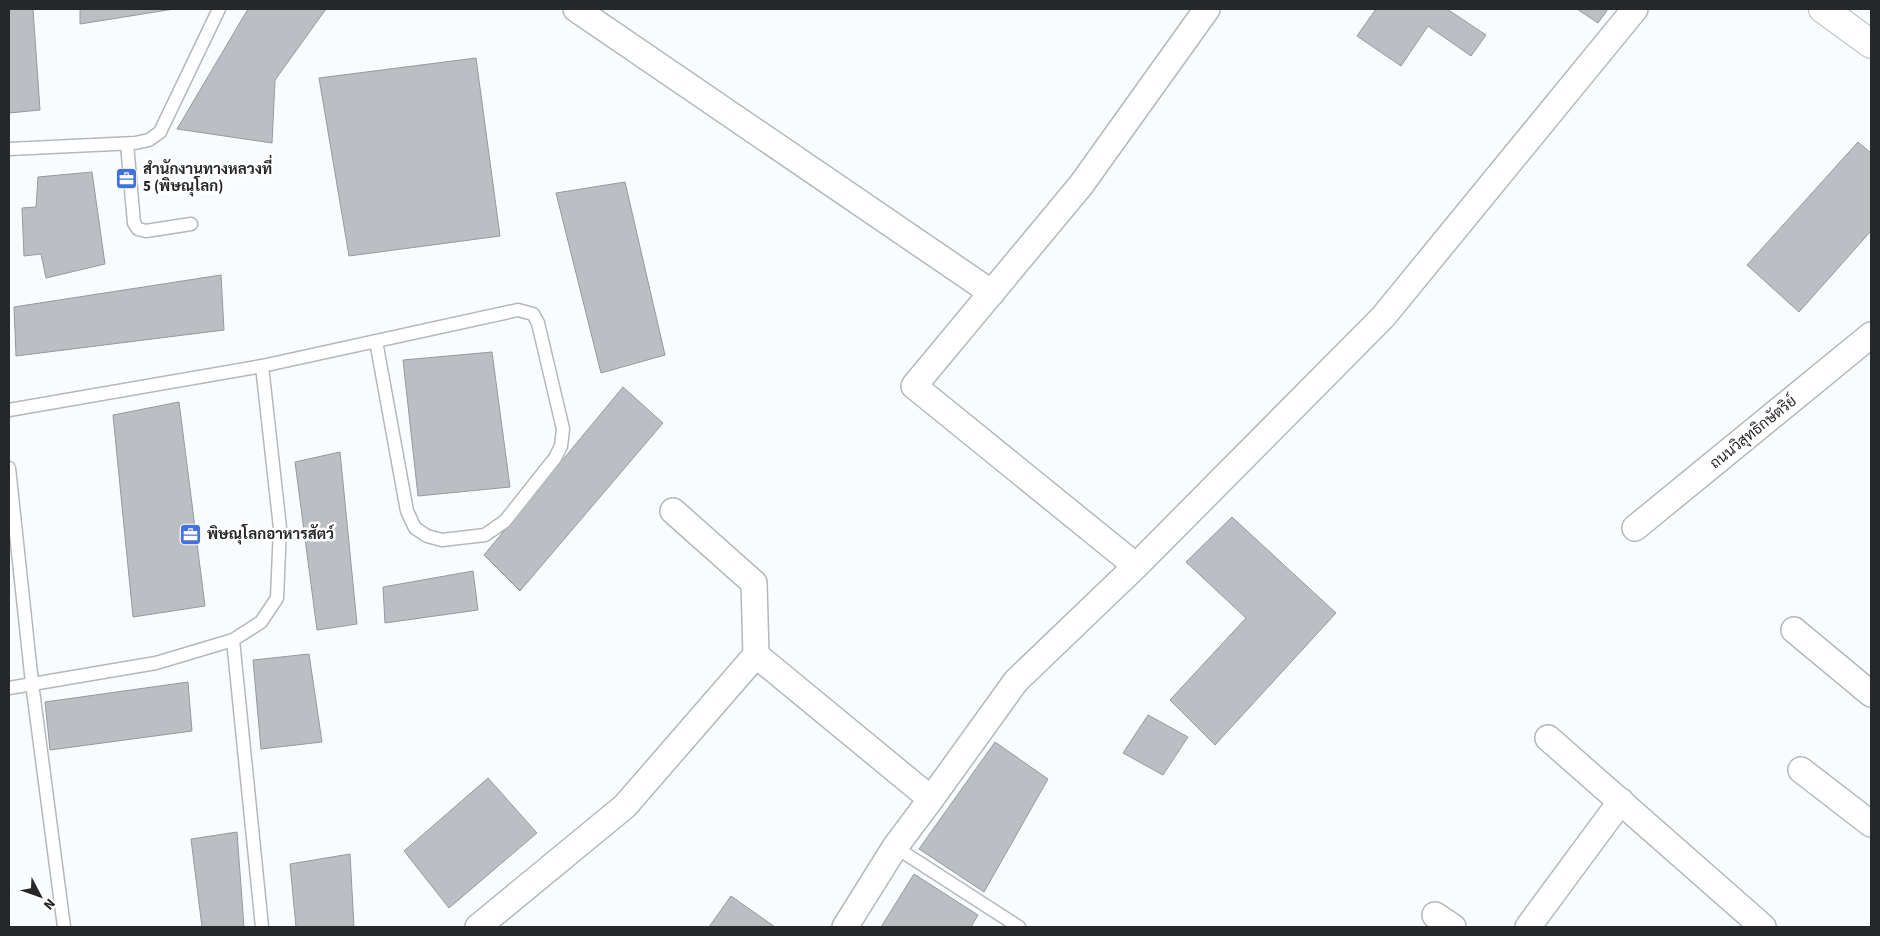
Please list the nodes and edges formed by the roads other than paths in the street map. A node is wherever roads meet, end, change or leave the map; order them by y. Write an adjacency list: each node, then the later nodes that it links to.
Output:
1 (219, 9): 7 (lane)
2 (576, 9): 10 (street)
3 (1207, 9): 10 (street)
4 (1636, 9): 18 (street)
5 (1823, 9): 6 (street)
6 (1871, 44)
7 (126, 144): 8 (lane); 9 (lane)
8 (9, 149)
9 (191, 224)
10 (992, 293): 18 (street)
11 (1871, 336): 17 (street, ถนนวิสุทธิกษัตริย์)
12 (376, 341): 12 (lane); 13 (lane)
13 (262, 366): 14 (lane); 20 (lane)
14 (9, 410)
15 (9, 468): 22 (lane)
16 (673, 511): 21 (street)
17 (1635, 528)
18 (1136, 566): 27 (street)
19 (1794, 630): 24 (street)
20 (233, 640): 22 (lane); 32 (lane)
21 (756, 654): 27 (street); 33 (street)
22 (32, 683): 23 (lane); 31 (lane)
23 (9, 688)
24 (1871, 694)
25 (1548, 738): 28 (street)
26 (1801, 770): 29 (street)
27 (931, 799): 30 (street)
28 (1621, 801): 36 (street); 37 (street)
29 (1871, 824)
30 (895, 847): 34 (street); 35 (lane)
31 (64, 927)
32 (262, 927)
33 (478, 927)
34 (846, 927)
35 (1019, 927)
36 (1528, 927)
37 (1763, 927)

